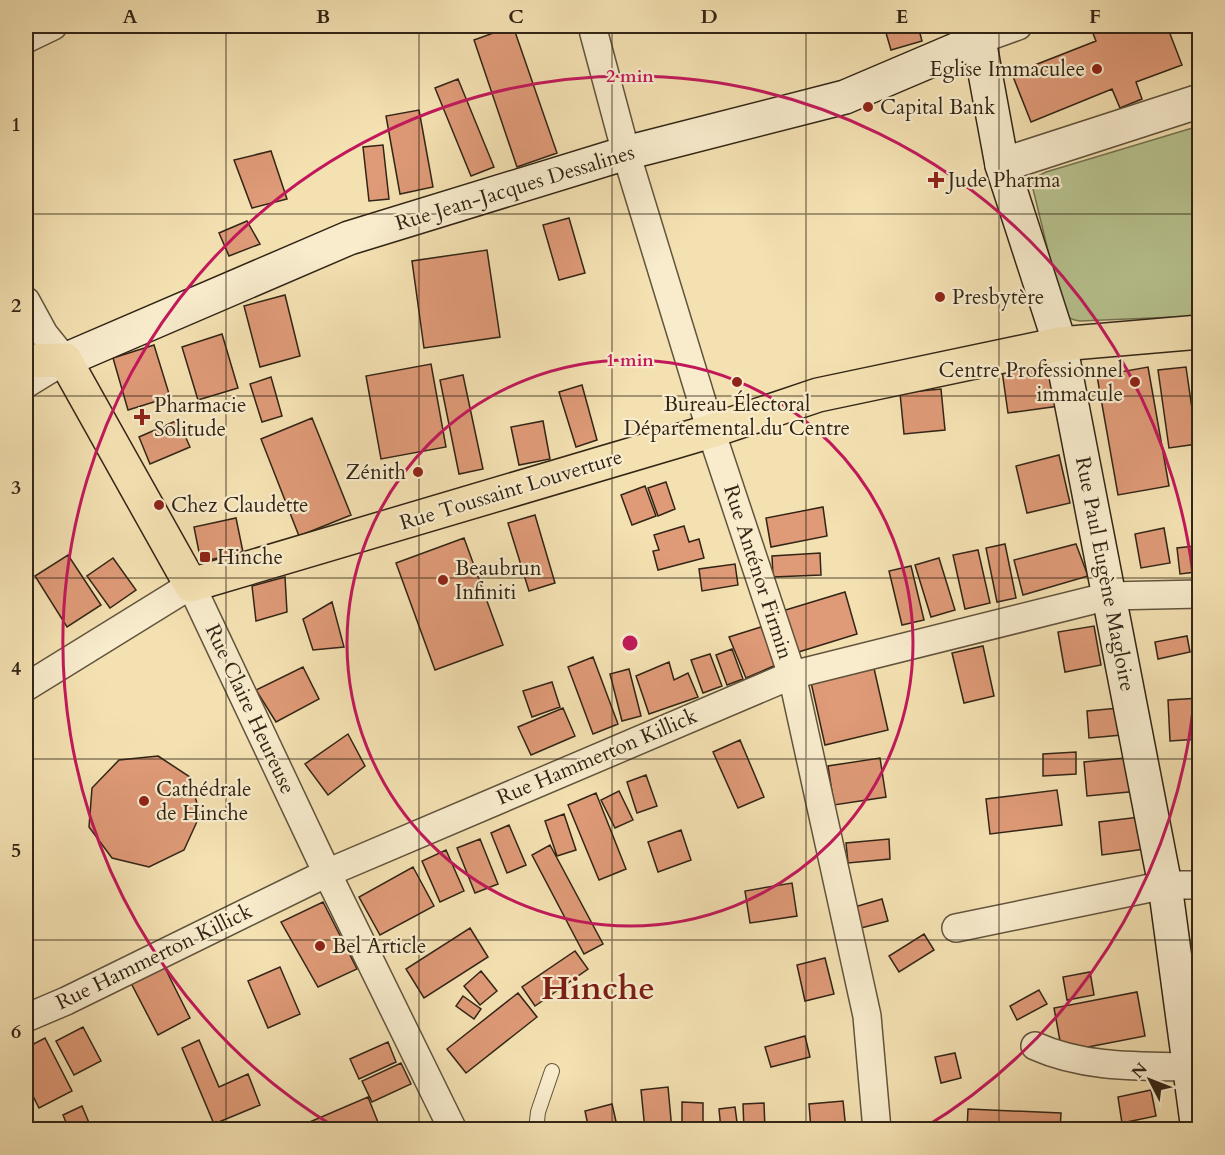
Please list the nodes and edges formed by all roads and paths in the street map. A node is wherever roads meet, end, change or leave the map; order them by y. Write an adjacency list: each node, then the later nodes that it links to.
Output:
1 (43, 26): 5 (street)
2 (592, 26): 7 (street, Rue Anténor Firmin)
3 (1017, 26): 4 (street, Rue Jean-Jacques Dessalines)
4 (980, 33): 7 (main road, Rue Jean-Jacques Dessalines); 8 (main road, Rue Paul Eugène Magloire)
5 (26, 39)
6 (1200, 101): 8 (main road)
7 (626, 153): 14 (main road, Rue Jean-Jacques Dessalines); 17 (street, Rue Anténor Firmin)
8 (1002, 165): 13 (main road, Rue Paul Eugène Magloire)
9 (1200, 200): 10 (path)
10 (1200, 237)
11 (26, 301): 14 (street, Rue Claire Heureuse)
12 (1200, 332): 13 (main road, Rue Toussaint Louverture)
13 (1060, 344): 17 (main road, Rue Toussaint Louverture); 20 (main road, Rue Paul Eugène Magloire)
14 (65, 360): 15 (main road); 16 (street, Rue Jean-Jacques Dessalines); 18 (main road, Rue Claire Heureuse)
15 (26, 361)
16 (26, 384)
17 (711, 431): 18 (main road, Rue Toussaint Louverture); 21 (street, Rue Anténor Firmin)
18 (191, 585): 22 (street, Rue Toussaint Louverture); 23 (street, Rue Claire Heureuse)
19 (1200, 594): 20 (street, Rue Hammerton Killick)
20 (1109, 596): 21 (street, Rue Hammerton Killick); 24 (main road, Rue Paul Eugène Magloire)
21 (792, 675): 23 (street, Rue Hammerton Killick); 33 (street, Rue Anténor Firmin)
22 (26, 687)
23 (327, 873): 27 (street, Rue Hammerton Killick); 31 (street, Rue Claire Heureuse)
24 (1165, 885): 25 (street); 26 (street); 29 (main road, Rue Paul Eugène Magloire)
25 (1200, 885)
26 (956, 928)
27 (26, 1018)
28 (1035, 1047): 29 (street)
29 (1191, 1067): 34 (main road, Rue Paul Eugène Magloire)
30 (552, 1071): 32 (lane)
31 (453, 1130)
32 (536, 1130)
33 (876, 1130)
34 (1198, 1130)

